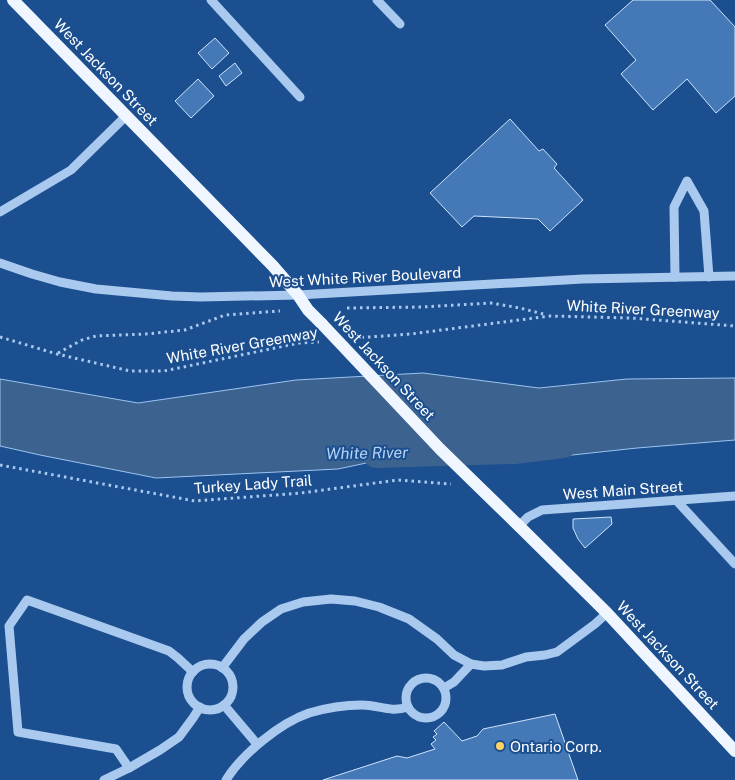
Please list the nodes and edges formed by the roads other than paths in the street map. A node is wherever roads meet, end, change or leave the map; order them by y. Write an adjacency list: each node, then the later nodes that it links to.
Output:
1 (13, 0): 6 (main road, West Jackson Street)
2 (211, 0): 5 (street)
3 (378, 0): 4 (street)
4 (400, 24)
5 (300, 97)
6 (126, 116): 7 (street); 12 (main road, West Jackson Street)
7 (0, 212)
8 (0, 263): 12 (street, West White River Boulevard)
9 (735, 276): 11 (street, West White River Boulevard)
10 (675, 277): 11 (street, West White River Boulevard); 11 (street); 12 (street, West White River Boulevard)
11 (709, 277)
12 (298, 295): 15 (main road, West Jackson Street, bridge)
13 (735, 496): 14 (street, West Main Street)
14 (676, 500): 15 (street, West Main Street); 16 (street)
15 (519, 526): 17 (main road, West Jackson Street)
16 (735, 564)
17 (607, 613): 18 (street); 26 (main road, West Jackson Street)
18 (471, 664): 19 (street); 21 (street)
19 (222, 668): 20 (street); 22 (street)
20 (193, 672): 23 (street); 27 (street)
21 (444, 688): 24 (street); 24 (street)
22 (224, 705): 23 (street); 25 (street)
23 (200, 707): 27 (street)
24 (408, 707): 25 (street)
25 (258, 744): 29 (street)
26 (735, 751)
27 (129, 768): 28 (street)
28 (104, 780)
29 (226, 780)

